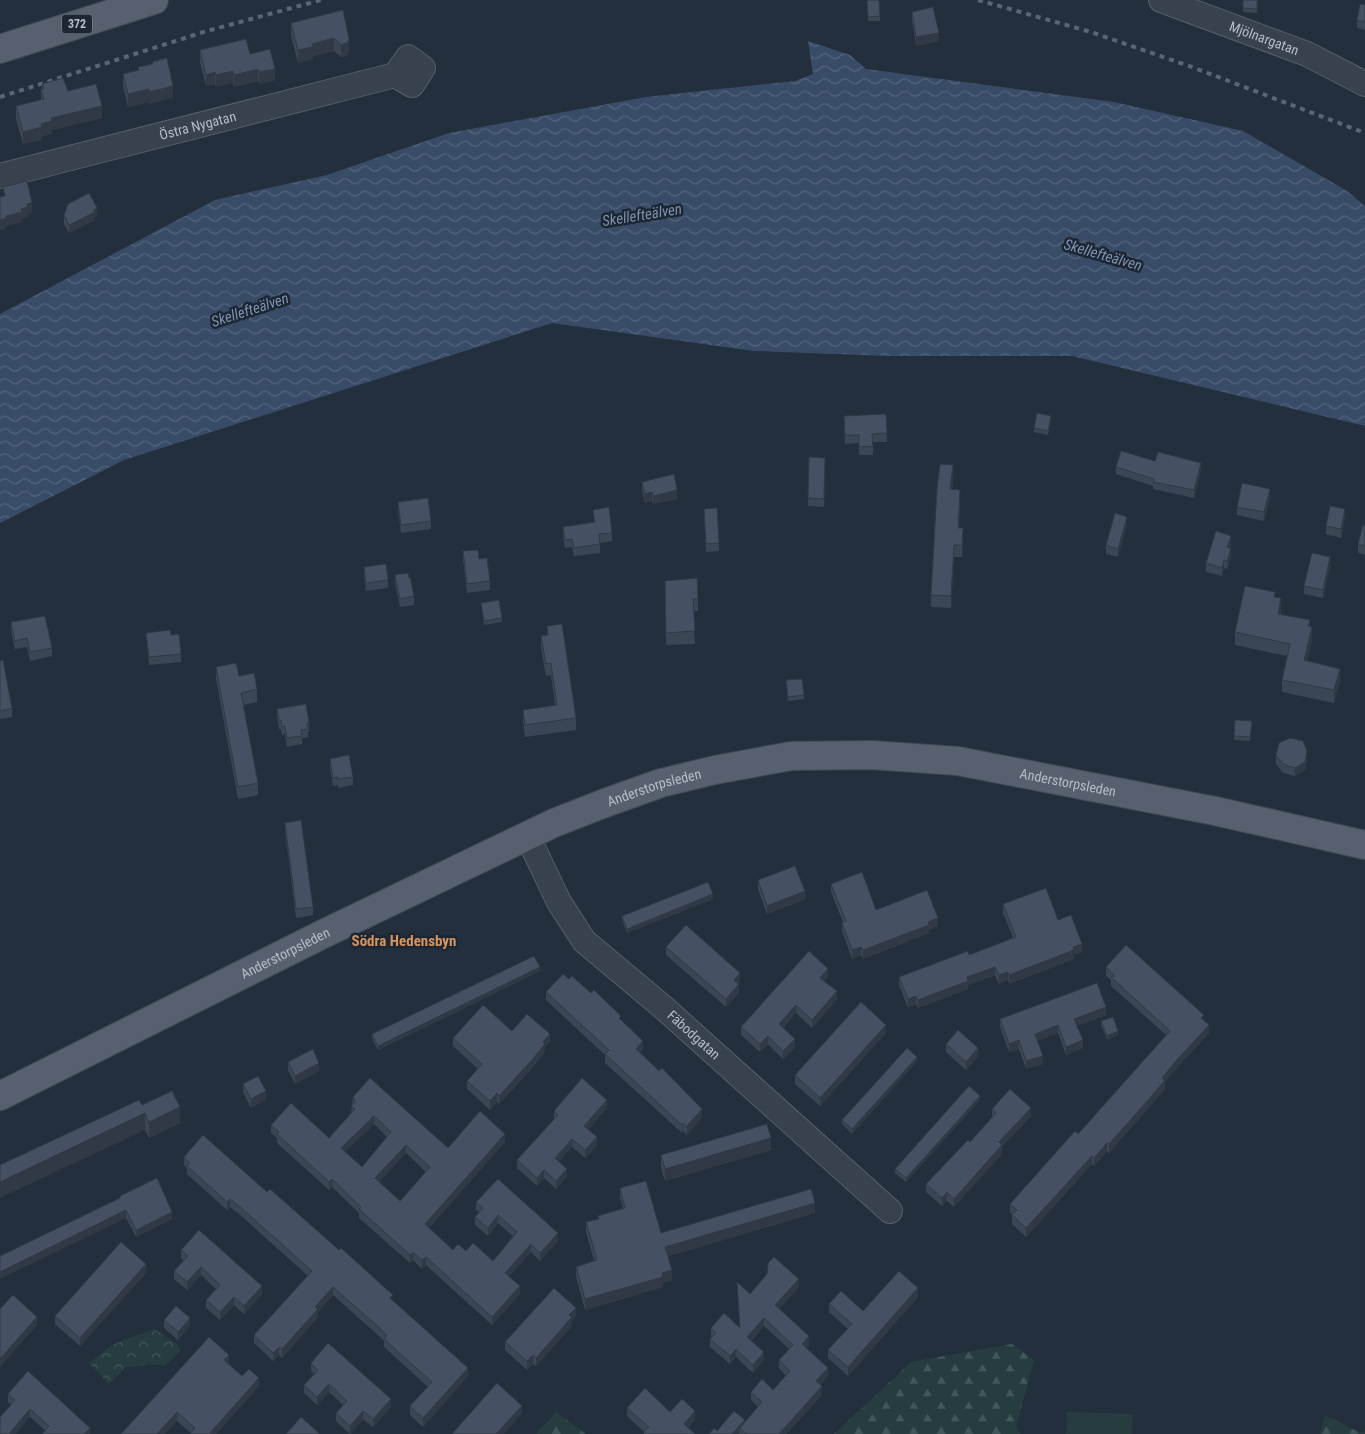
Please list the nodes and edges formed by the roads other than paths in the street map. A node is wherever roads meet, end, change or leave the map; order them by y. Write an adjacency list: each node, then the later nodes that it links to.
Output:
1 (154, 0): 3 (main road, 372)
2 (1161, 0): 5 (street, Mjölnargatan)
3 (0, 49)
4 (395, 75): 6 (street, Östra Nygatan)
5 (1365, 84)
6 (0, 176)
7 (527, 835): 8 (main road, Anderstorpsleden); 9 (main road, Anderstorpsleden); 10 (street, Fäbodgatan)
8 (1365, 845)
9 (0, 1096)
10 (890, 1212)

